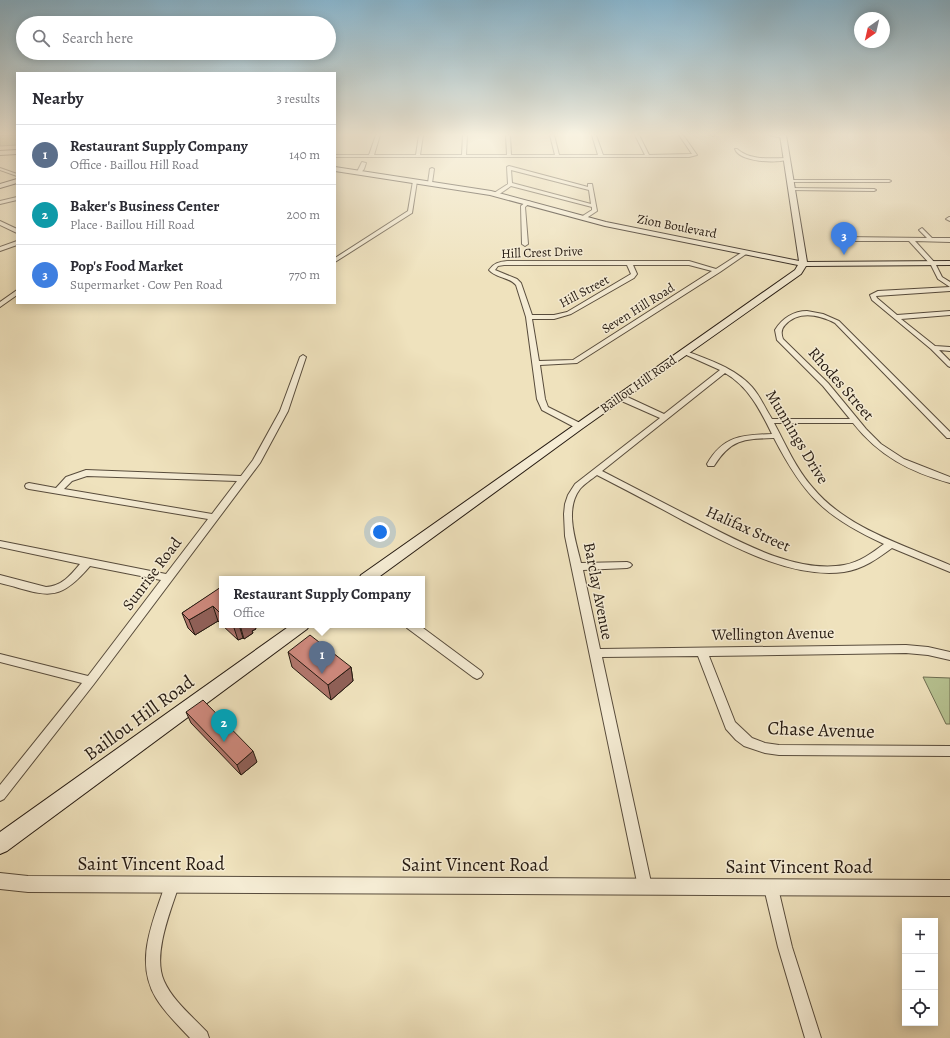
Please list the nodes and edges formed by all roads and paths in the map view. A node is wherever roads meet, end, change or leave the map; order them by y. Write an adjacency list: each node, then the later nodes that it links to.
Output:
1 (415, 183): 25 (street)
2 (433, 183): 8 (main road, Zion Boulevard)
3 (576, 183): 12 (street)
4 (791, 183): 6 (main road)
5 (508, 185): 8 (street); 12 (street)
6 (792, 190): 7 (street); 28 (main road)
7 (874, 190)
8 (499, 194): 10 (main road, Zion Boulevard)
9 (15, 199): 11 (street)
10 (529, 202): 13 (main road, Zion Boulevard); 22 (street)
11 (0, 203)
12 (594, 207): 13 (street)
13 (580, 217): 24 (main road, Zion Boulevard)
14 (0, 223): 16 (street)
15 (922, 230): 19 (street)
16 (16, 231)
17 (844, 239): 18 (street)
18 (910, 239): 19 (street); 29 (street)
19 (931, 240): 20 (street)
20 (950, 240)
21 (16, 243): 23 (street)
22 (525, 244)
23 (0, 249)
24 (746, 252): 28 (main road, Zion Boulevard); 30 (street, Seven Hill Road)
25 (338, 255)
26 (629, 263): 30 (street, Hill Crest Drive); 36 (street, Hill Street); 36 (street, Hill Crest Drive)
27 (950, 263): 29 (main road, Zion Boulevard)
28 (803, 264): 29 (main road, Zion Boulevard); 40 (main road, Baillou Hill Road)
29 (933, 264): 31 (street)
30 (718, 271): 42 (street, Seven Hill Road)
31 (950, 285)
32 (950, 289): 37 (street)
33 (16, 293): 34 (street)
34 (0, 305)
35 (950, 313): 37 (street)
36 (529, 317): 42 (street, Hill Crest Drive)
37 (897, 317): 38 (street)
38 (933, 348): 39 (street); 43 (street)
39 (950, 349)
40 (684, 352): 44 (street, Munnings Drive); 45 (main road, Baillou Hill Road)
41 (304, 357): 55 (street, Sunrise Road)
42 (537, 363): 49 (street, Hill Crest Drive)
43 (950, 365)
44 (725, 370): 46 (street, Barclay Avenue); 47 (street, Munnings Drive)
45 (620, 397): 46 (street); 49 (main road, Baillou Hill Road)
46 (665, 417): 53 (street, Barclay Avenue)
47 (770, 421): 48 (street); 50 (street, Munnings Drive)
48 (854, 421): 51 (street, Rhodes Street); 54 (street, Rhodes Street)
49 (579, 426): 65 (main road, Baillou Hill Road)
50 (778, 436): 52 (street); 59 (street, Munnings Drive)
51 (950, 436)
52 (711, 464)
53 (596, 471): 59 (street, Halifax Street); 63 (street, Barclay Avenue)
54 (948, 478)
55 (242, 479): 57 (street); 58 (street, Sunrise Road)
56 (29, 486): 57 (street)
57 (58, 491): 58 (street)
58 (214, 517): 66 (street, Sunrise Road)
59 (892, 543): 64 (street, Munnings Drive)
60 (0, 544): 61 (street)
61 (88, 561): 66 (street); 67 (street)
62 (627, 566): 63 (street)
63 (577, 567): 71 (street, Barclay Avenue)
64 (950, 569)
65 (370, 576)
66 (168, 578): 75 (street, Sunrise Road)
67 (0, 579)
68 (298, 628): 78 (main road, Baillou Hill Road)
69 (414, 628): 74 (street)
70 (702, 651): 71 (street, Wellington Avenue); 72 (street, Wellington Avenue); 76 (street, Chase Avenue)
71 (595, 653): 81 (street, Barclay Avenue)
72 (950, 656)
73 (0, 658): 75 (street)
74 (477, 674)
75 (90, 681): 77 (street, Sunrise Road)
76 (950, 751)
77 (0, 795)
78 (0, 844)
79 (0, 881): 80 (street, Saint Vincent Road)
80 (172, 885): 81 (street, Saint Vincent Road); 84 (street)
81 (645, 886): 82 (street, Saint Vincent Road)
82 (771, 888): 83 (street, Saint Vincent Road); 85 (street)
83 (950, 888)
84 (202, 1038)
85 (813, 1038)

